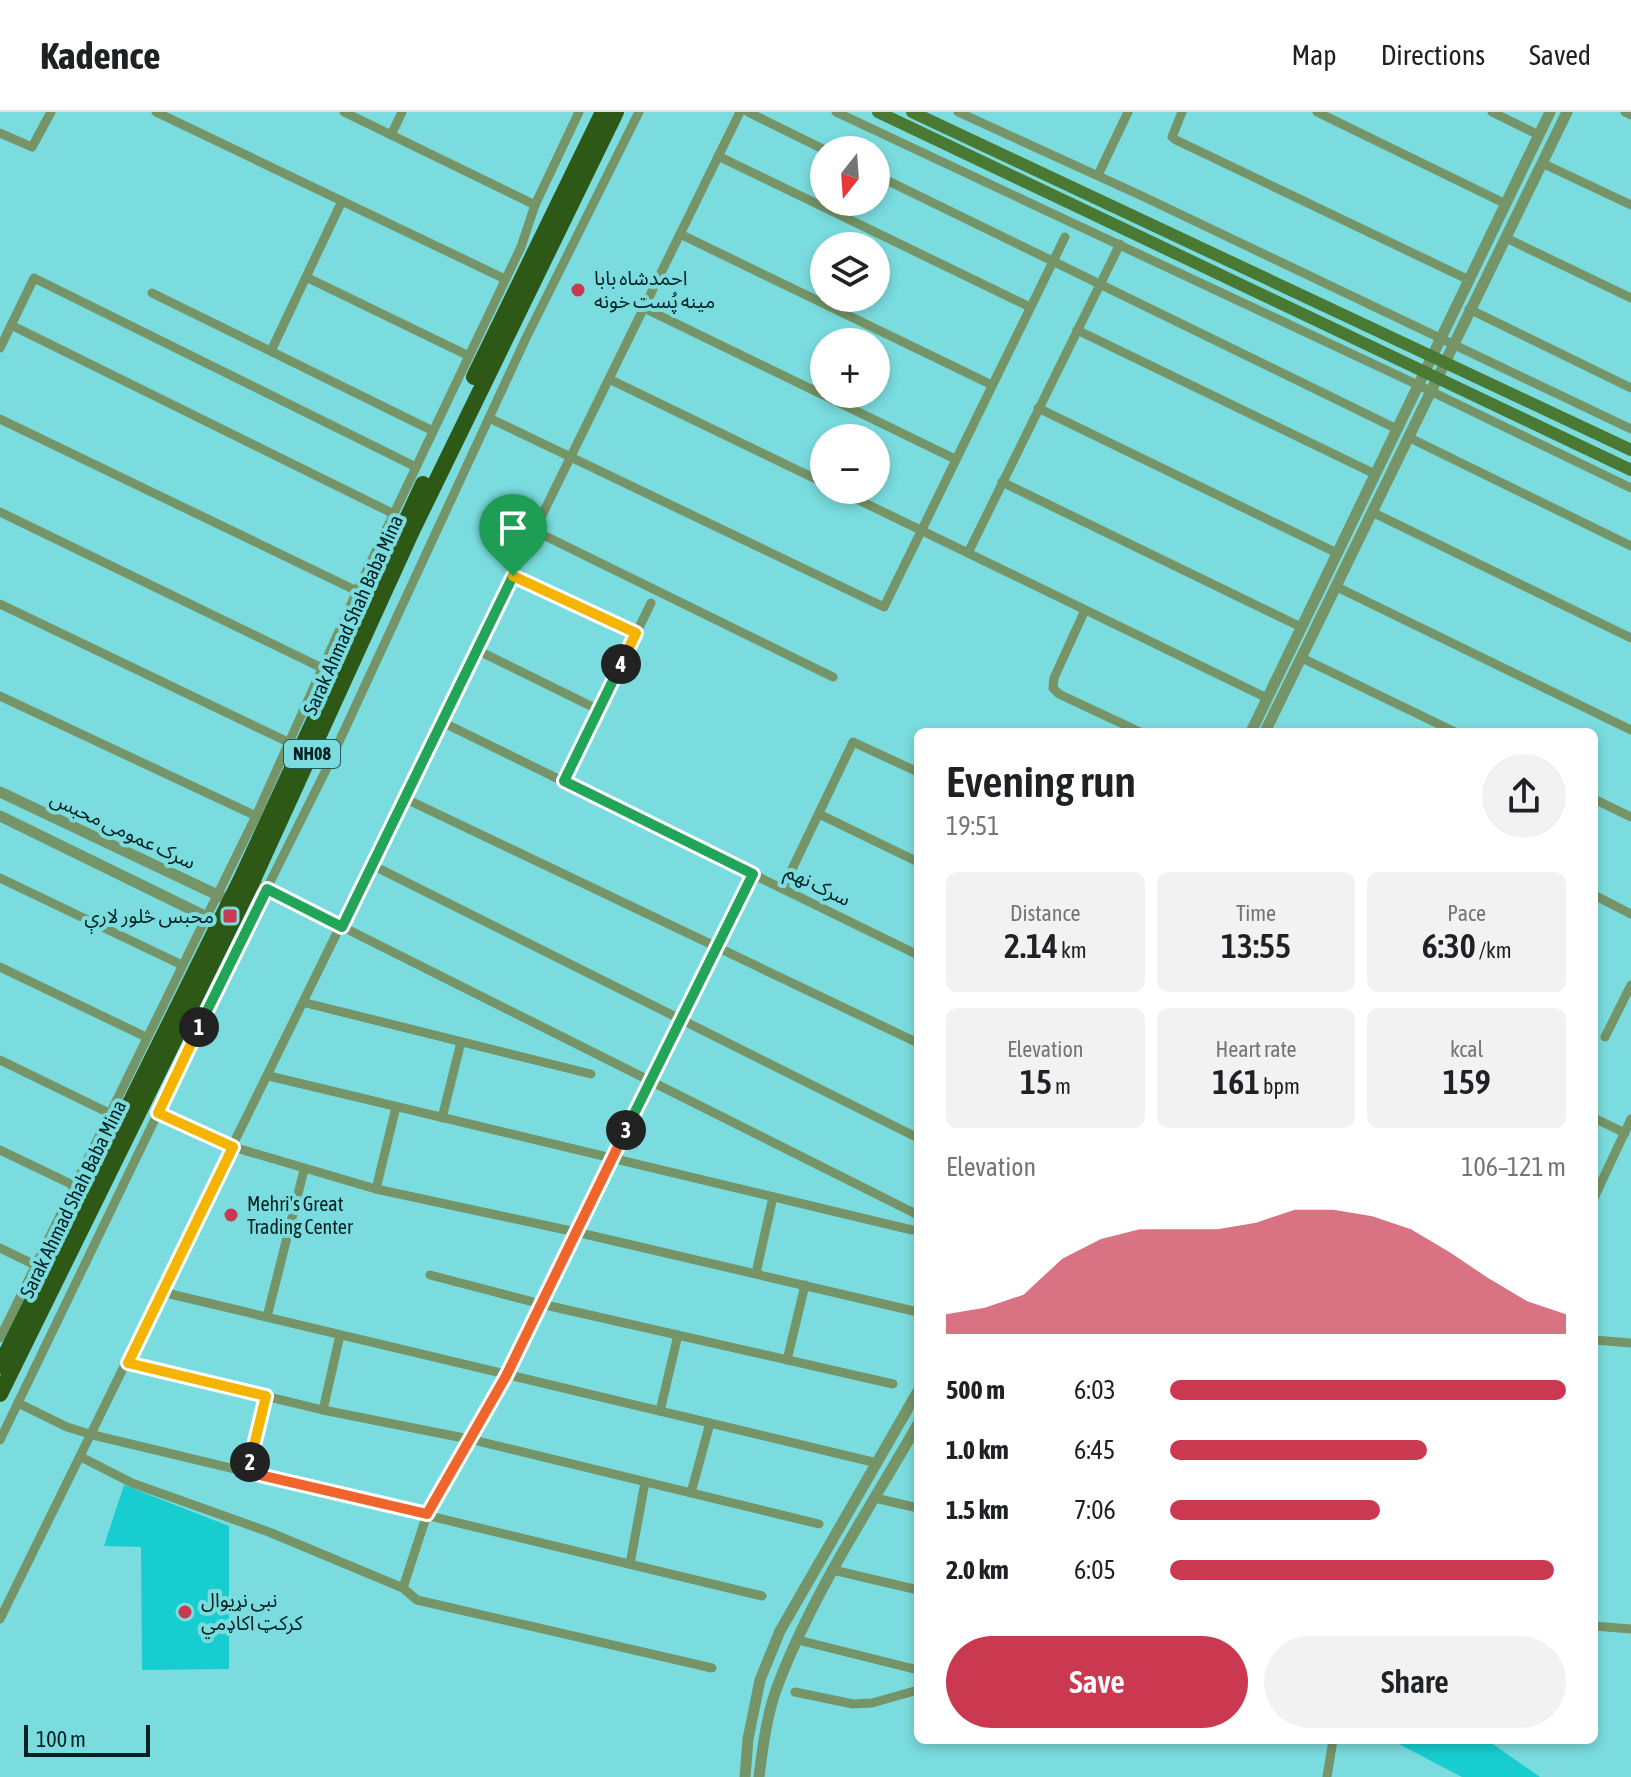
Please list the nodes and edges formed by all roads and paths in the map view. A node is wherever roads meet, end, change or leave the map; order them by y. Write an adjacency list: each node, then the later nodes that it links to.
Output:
1 (51, 112): 23 (street)
2 (156, 112): 31 (street)
3 (344, 112): 24 (street)
4 (402, 112): 24 (street)
5 (579, 112): 33 (street)
6 (603, 112): 126 (highway, NH08)
7 (616, 112): 126 (highway, Sarak Ahmad Shah Baba Mina / NH08)
8 (639, 112): 66 (street)
9 (740, 112): 27 (street)
10 (748, 112): 26 (street)
11 (836, 112): 38 (street)
12 (878, 112): 58 (main road)
13 (912, 112): 55 (main road)
14 (958, 112): 29 (street)
15 (1128, 112): 29 (street)
16 (1182, 112): 42 (street)
17 (1317, 112): 32 (street)
18 (1492, 112): 25 (street)
19 (1550, 112): 25 (street)
20 (1567, 112): 28 (street)
21 (1625, 112): 22 (street)
22 (1631, 115)
23 (0, 133)
24 (391, 135): 33 (street)
25 (1539, 135): 32 (street)
26 (810, 143)
27 (718, 156): 35 (street); 46 (street)
28 (1542, 163): 34 (street); 37 (street)
29 (1098, 175): 51 (street)
30 (890, 182): 39 (street)
31 (342, 201): 40 (street); 41 (street)
32 (1506, 204): 42 (street)
33 (535, 205): 41 (street)
34 (1631, 205)
35 (680, 234): 47 (street); 61 (street)
36 (1065, 237): 39 (street)
37 (1506, 238): 45 (street); 48 (street)
38 (1120, 244): 43 (street); 62 (street)
39 (1052, 263): 43 (street); 46 (street)
40 (306, 277): 54 (street); 56 (street)
41 (505, 279): 56 (street)
42 (1469, 280): 51 (street)
43 (1098, 285): 50 (street); 68 (street)
44 (152, 293): 54 (street)
45 (1631, 298)
46 (1030, 307): 61 (street)
47 (644, 308): 60 (street); 74 (street)
48 (1469, 309): 52 (street); 63 (street)
49 (11, 325): 53 (street); 75 (street); 84 (street)
50 (1077, 330): 65 (street); 77 (street)
51 (1441, 339): 52 (street); 55 (street)
52 (1453, 345): 57 (street); 69 (street)
53 (0, 348)
54 (271, 351): 70 (street)
55 (1433, 355): 57 (main road); 58 (street)
56 (469, 356): 70 (street)
57 (1445, 361): 59 (street); 72 (main road)
58 (1425, 372): 59 (main road); 62 (street)
59 (1437, 378): 64 (street); 76 (main road)
60 (609, 379): 73 (street); 78 (street)
61 (992, 385): 74 (street)
62 (1418, 385): 64 (street); 68 (street)
63 (1631, 388)
64 (1431, 392): 71 (street); 80 (street)
65 (1038, 408): 79 (street); 89 (street)
66 (489, 418): 73 (street); 126 (street)
67 (0, 419): 92 (street)
68 (1397, 429): 77 (street)
69 (1631, 429)
70 (433, 431): 75 (street)
71 (1410, 438): 83 (street); 87 (street)
72 (1631, 450)
73 (570, 456): 85 (street); 86 (street)
74 (955, 459): 86 (street)
75 (416, 467): 84 (street)
76 (1631, 470)
77 (1375, 474): 89 (street)
78 (810, 476)
79 (1002, 482): 88 (street); 96 (street)
80 (1631, 488)
81 (867, 504): 86 (street)
82 (0, 512): 101 (street)
83 (1374, 513): 91 (street); 98 (street)
84 (394, 514): 92 (street)
85 (533, 530): 90 (street); 102 (street)
86 (922, 530): 88 (street)
87 (1631, 546)
88 (968, 553): 95 (street)
89 (1337, 553): 96 (street)
90 (513, 576): 97 (street); 99 (street)
91 (1337, 587): 100 (street); 111 (street)
92 (357, 591): 101 (street)
93 (651, 603): 97 (street)
94 (0, 604): 112 (street)
95 (1085, 610): 104 (street); 107 (street)
96 (1301, 627): 104 (street)
97 (636, 633): 105 (street)
98 (1631, 638)
99 (477, 650): 105 (street); 106 (street)
100 (1302, 658): 109 (street); 110 (street)
101 (322, 668): 112 (street)
102 (833, 677)
103 (0, 696): 120 (street)
104 (1267, 698): 108 (street)
105 (599, 710): 114 (street)
106 (442, 722): 114 (street, سرک نهم); 116 (street)
107 (1131, 728)
108 (1253, 728)
109 (1267, 728)
110 (1447, 728)
111 (1631, 730)
112 (290, 743): 120 (street)
113 (914, 770): 118 (street)
114 (564, 781): 124 (street, سرک نهم)
115 (0, 792): 129 (street, سرک عمومی محبس)
116 (404, 798): 123 (street); 133 (street)
117 (1598, 801): 121 (street)
118 (819, 814): 122 (street); 127 (street)
119 (0, 816): 131 (street, سرک عمومی محبس)
120 (256, 816): 129 (street)
121 (1631, 817)
122 (914, 860)
123 (372, 865): 132 (street); 139 (street)
124 (753, 874): 127 (street, سرک نهم); 133 (street)
125 (0, 878): 135 (street)
126 (254, 883): 129 (highway, NH08); 132 (street); 150 (street); 186 (highway, Sarak Ahmad Shah Baba Mina / NH08)
127 (783, 888): 134 (street, سرک نهم)
128 (1598, 897): 130 (street)
129 (224, 898): 131 (highway, NH08)
130 (1631, 914)
131 (213, 919): 135 (street); 183 (highway, NH08)
132 (342, 927): 138 (street); 147 (street)
133 (716, 946): 139 (street); 142 (street)
134 (914, 953)
135 (182, 965): 140 (street)
136 (0, 967): 140 (street)
137 (1631, 985): 141 (street)
138 (306, 1003): 143 (street); 146 (street)
139 (680, 1019): 147 (street); 155 (street)
140 (146, 1037): 149 (street)
141 (1605, 1037)
142 (914, 1041)
143 (461, 1042): 145 (street); 151 (street)
144 (0, 1060): 149 (street)
145 (591, 1074)
146 (269, 1076): 148 (street); 156 (street)
147 (650, 1080): 158 (street); 164 (street)
148 (396, 1107): 151 (street); 161 (street)
149 (109, 1113): 160 (street)
150 (158, 1113): 156 (street); 189 (street)
151 (442, 1118): 158 (street)
152 (1631, 1119): 154 (street)
153 (1598, 1120): 154 (street)
154 (1625, 1133): 162 (street)
155 (914, 1136)
156 (233, 1147): 159 (street); 172 (street)
157 (0, 1150): 160 (street)
158 (611, 1160): 163 (street); 166 (street)
159 (304, 1170): 161 (street); 175 (street)
160 (73, 1185): 168 (street)
161 (376, 1189): 166 (street)
162 (1598, 1190)
163 (773, 1197): 165 (street); 169 (street)
164 (914, 1213)
165 (912, 1230)
166 (576, 1232): 169 (street); 173 (street)
167 (0, 1248): 168 (street)
168 (35, 1265): 178 (street)
169 (756, 1273): 171 (street)
170 (430, 1275): 173 (street)
171 (805, 1285): 174 (street); 181 (street)
172 (162, 1292): 175 (street); 182 (street)
173 (541, 1304): 177 (street); 184 (street)
174 (914, 1311)
175 (267, 1317): 176 (street)
176 (340, 1335): 184 (street); 190 (street)
177 (678, 1335): 181 (street); 191 (street)
178 (0, 1337)
179 (1598, 1340): 180 (street)
180 (1631, 1343)
181 (787, 1360): 185 (street)
182 (128, 1363): 187 (street); 194 (street)
183 (0, 1366)
184 (506, 1376): 191 (street); 195 (street)
185 (893, 1384)
186 (0, 1394)
187 (266, 1396): 190 (street); 199 (street)
188 (914, 1398): 198 (street)
189 (18, 1403): 194 (street); 196 (street)
190 (323, 1410): 195 (street)
191 (660, 1411): 192 (street)
192 (710, 1423): 198 (street); 201 (street)
193 (914, 1432): 202 (street)
194 (93, 1435): 197 (street); 199 (street)
195 (469, 1439): 200 (street); 204 (street)
196 (0, 1440)
197 (81, 1457): 208 (street); 211 (street)
198 (877, 1463): 220 (street)
199 (247, 1472): 204 (street)
200 (645, 1482): 201 (street); 206 (street)
201 (691, 1493): 205 (street)
202 (875, 1498): 203 (street); 207 (street)
203 (914, 1507)
204 (427, 1514): 206 (street); 208 (street)
205 (819, 1524)
206 (630, 1564): 210 (street)
207 (833, 1570): 209 (street); 214 (street)
208 (403, 1588): 215 (street)
209 (914, 1589)
210 (762, 1596)
211 (0, 1619)
212 (1598, 1626): 213 (street)
213 (1631, 1629)
214 (798, 1640): 216 (street); 221 (street)
215 (712, 1668)
216 (914, 1669)
217 (914, 1691): 218 (street)
218 (795, 1692)
219 (1332, 1744): 222 (street)
220 (745, 1777)
221 (759, 1777)
222 (1327, 1777)

